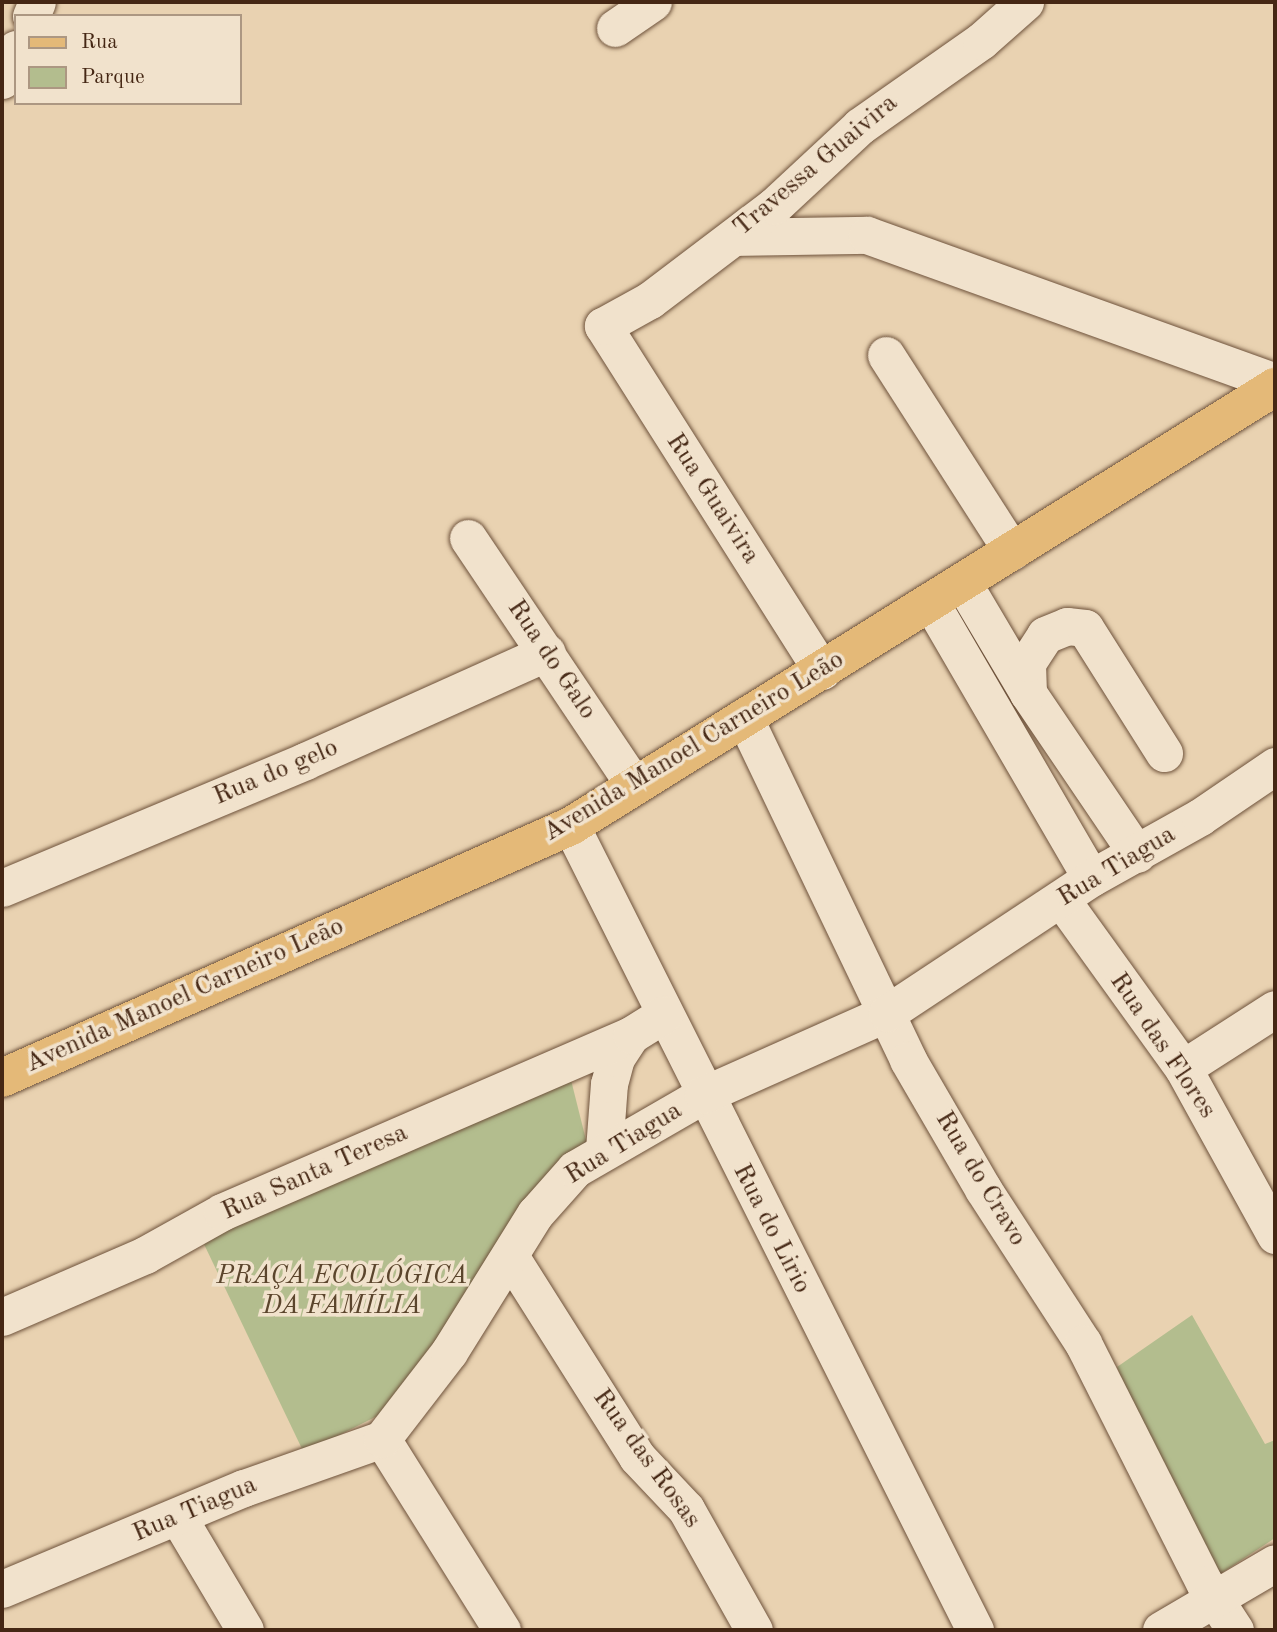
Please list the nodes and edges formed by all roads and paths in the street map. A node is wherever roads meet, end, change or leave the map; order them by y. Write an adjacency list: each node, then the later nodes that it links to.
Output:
1 (653, 2): 3 (street)
2 (1025, 2): 6 (street, Travessa Guaivira)
3 (615, 28)
4 (14, 53): 5 (street)
5 (2, 80)
6 (734, 237): 7 (street, Travessa Guaivira); 9 (street)
7 (603, 326): 14 (street, Rua Guaivira)
8 (886, 355): 11 (street)
9 (1275, 384): 11 (main road, Avenida Manoel Carneiro Leão)
10 (468, 538): 13 (street, Rua do Galo)
11 (1012, 551): 12 (main road, Avenida Manoel Carneiro Leão)
12 (947, 593): 14 (main road, Avenida Manoel Carneiro Leão); 15 (street); 22 (street)
13 (547, 652): 19 (street, Rua do Galo); 23 (street, Rua do gelo)
14 (822, 671): 16 (main road, Avenida Manoel Carneiro Leão)
15 (1028, 693): 17 (street); 21 (street)
16 (744, 717): 19 (main road, Avenida Manoel Carneiro Leão); 26 (street, Rua do Cravo)
17 (1164, 753)
18 (1275, 766): 21 (street, Rua Tiagua)
19 (633, 784): 20 (main road, Avenida Manoel Carneiro Leão)
20 (571, 826): 27 (street, Rua do Lirio); 30 (main road, Avenida Manoel Carneiro Leão)
21 (1137, 854): 22 (street, Rua Tiagua)
22 (1091, 878): 24 (street, Rua Tiagua)
23 (2, 888)
24 (1061, 899): 26 (street, Rua Tiagua); 29 (street, Rua das Flores)
25 (1275, 1009): 29 (street)
26 (887, 1013): 31 (street, Rua Tiagua); 40 (street, Rua do Cravo)
27 (664, 1014): 28 (street); 31 (street, Rua do Lirio)
28 (631, 1035): 32 (street); 35 (street, Rua Santa Teresa)
29 (1183, 1068): 33 (street, Rua das Flores)
30 (2, 1078)
31 (703, 1095): 32 (street, Rua Tiagua); 44 (street, Rua do Lirio)
32 (604, 1150): 34 (street, Rua Tiagua)
33 (1275, 1234)
34 (510, 1256): 36 (street, Rua Tiagua); 43 (street, Rua das Rosas)
35 (2, 1317)
36 (382, 1439): 37 (street, Rua Tiagua); 42 (street)
37 (178, 1517): 39 (street, Rua Tiagua); 41 (street)
38 (1275, 1563): 40 (street)
39 (2, 1589)
40 (1213, 1596): 45 (street); 46 (street, Rua do Cravo)
41 (245, 1630)
42 (502, 1630)
43 (754, 1630)
44 (975, 1630)
45 (1161, 1630)
46 (1235, 1630)

